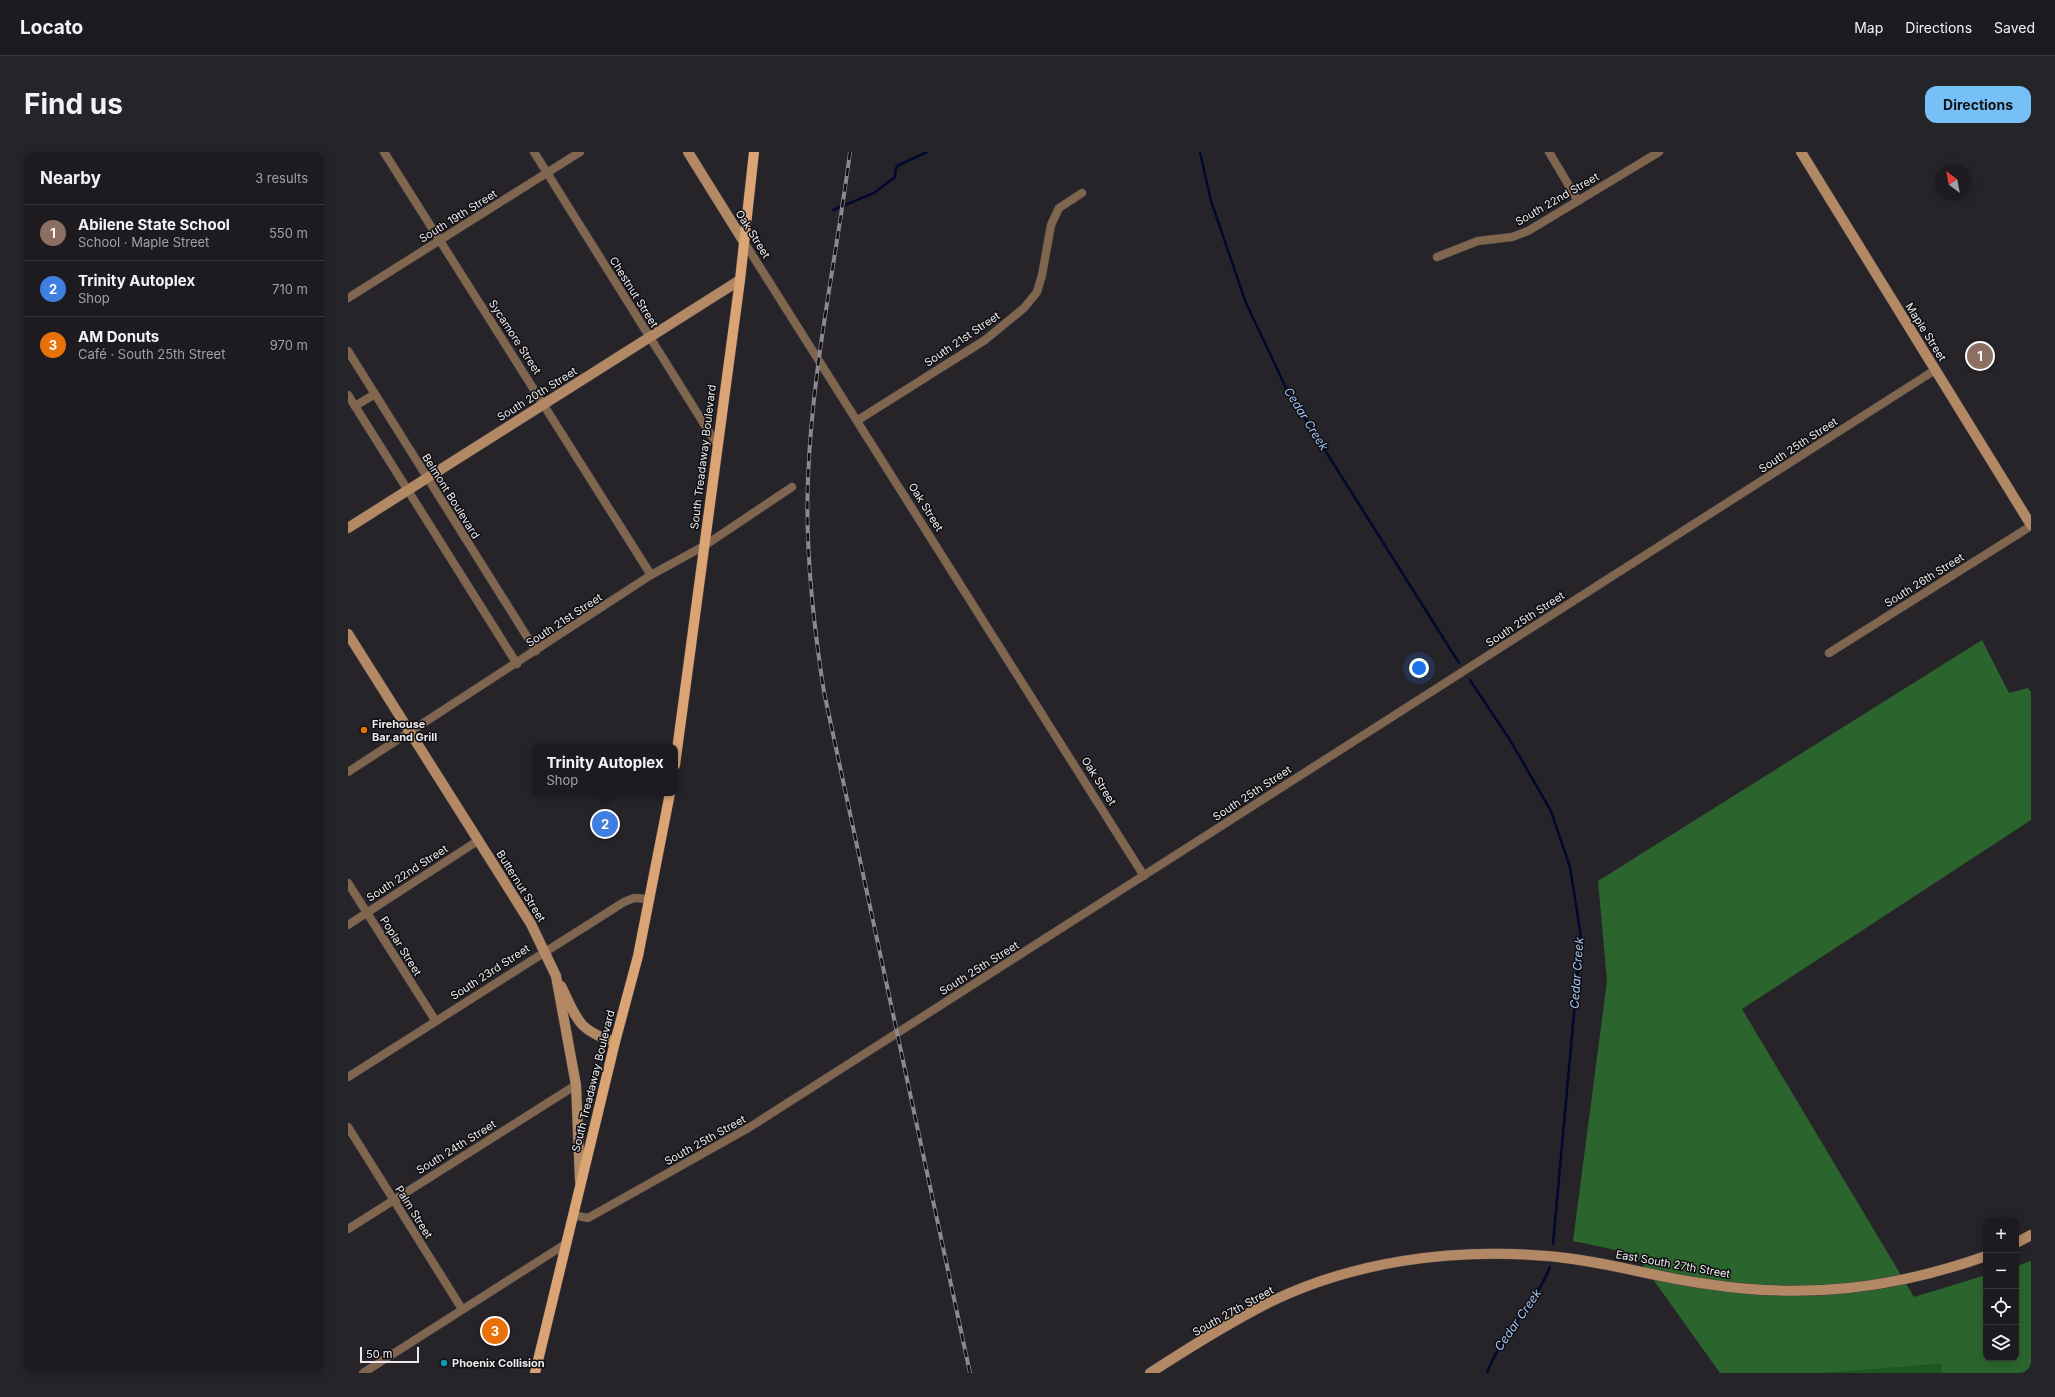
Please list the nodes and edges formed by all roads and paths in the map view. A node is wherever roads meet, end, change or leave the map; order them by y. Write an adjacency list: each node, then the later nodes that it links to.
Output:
1 (384, 152): 12 (street, Sycamore Street)
2 (534, 152): 9 (street, Chestnut Street)
3 (580, 152): 9 (street, South 19th Street)
4 (688, 152): 13 (main road, Oak Street)
5 (754, 152): 13 (main road, South Treadaway Boulevard)
6 (1549, 152): 11 (street)
7 (1659, 152): 11 (street, South 22nd Street)
8 (1801, 152): 19 (main road, Maple Street)
9 (547, 173): 12 (street, South 19th Street); 17 (street, Chestnut Street)
10 (1082, 193): 24 (street, South 21st Street)
11 (1578, 201): 14 (street, South 22nd Street)
12 (440, 240): 16 (street, South 19th Street); 22 (street, Sycamore Street)
13 (744, 242): 15 (main road, South Treadaway Boulevard); 24 (street, Oak Street)
14 (1437, 256)
15 (740, 280): 17 (main road, South 20th Street); 25 (main road, South Treadaway Boulevard)
16 (348, 298)
17 (650, 338): 22 (main road, South 20th Street); 25 (street, Chestnut Street)
18 (348, 351): 20 (street, Belmont Boulevard)
19 (1935, 370): 29 (main road, Maple Street); 42 (street, South 25th Street)
20 (375, 394): 23 (street); 26 (street, Belmont Boulevard)
21 (348, 395): 23 (street)
22 (544, 404): 26 (main road, South 20th Street); 32 (street, Sycamore Street)
23 (355, 406): 28 (street)
24 (858, 420): 42 (street, Oak Street)
25 (716, 443): 31 (main road, South Treadaway Boulevard)
26 (426, 477): 28 (main road, South 20th Street); 34 (street, Belmont Boulevard)
27 (792, 487): 31 (street, South 21st Street)
28 (407, 489): 30 (main road, South 20th Street); 36 (street)
29 (2031, 526): 35 (street, South 26th Street)
30 (348, 528)
31 (704, 546): 32 (street, South 21st Street); 38 (main road, South Treadaway Boulevard)
32 (652, 575): 34 (street, South 21st Street)
33 (348, 634): 37 (main road, Butternut Street)
34 (536, 651): 36 (street, South 21st Street)
35 (1829, 653)
36 (517, 664): 37 (street, South 21st Street)
37 (410, 733): 39 (street, South 21st Street); 41 (main road, Butternut Street)
38 (678, 744)
39 (348, 772)
40 (669, 796): 44 (main road, South Treadaway Boulevard)
41 (479, 840): 45 (street, South 22nd Street); 47 (main road, Butternut Street)
42 (1144, 876): 56 (street, South 25th Street)
43 (348, 883): 45 (street, Poplar Street)
44 (649, 899): 47 (street, South 23rd Street); 50 (main road, South Treadaway Boulevard)
45 (367, 913): 46 (street, South 22nd Street); 49 (street, Poplar Street)
46 (348, 925)
47 (545, 950): 48 (main road, Butternut Street); 49 (street, South 23rd Street)
48 (556, 976): 50 (main road); 52 (main road, Butternut Street)
49 (436, 1020): 51 (street, South 23rd Street)
50 (615, 1042): 54 (main road, South Treadaway Boulevard)
51 (348, 1077)
52 (576, 1085): 54 (main road, Butternut Street); 55 (street, South 24th Street)
53 (348, 1127): 55 (street, Palm Street)
54 (580, 1184): 56 (main road, South Treadaway Boulevard)
55 (394, 1200): 57 (street, South 24th Street); 63 (street, Palm Street)
56 (573, 1215): 60 (main road, South Treadaway Boulevard)
57 (348, 1229)
58 (2031, 1235): 59 (main road)
59 (2019, 1241)
60 (567, 1243): 63 (street); 65 (main road, South Treadaway Boulevard)
61 (1983, 1257): 62 (main road, East South 27th Street)
62 (1377, 1265): 66 (main road, South 27th Street)
63 (462, 1309): 64 (street)
64 (363, 1373)
65 (535, 1373)
66 (1150, 1373)

